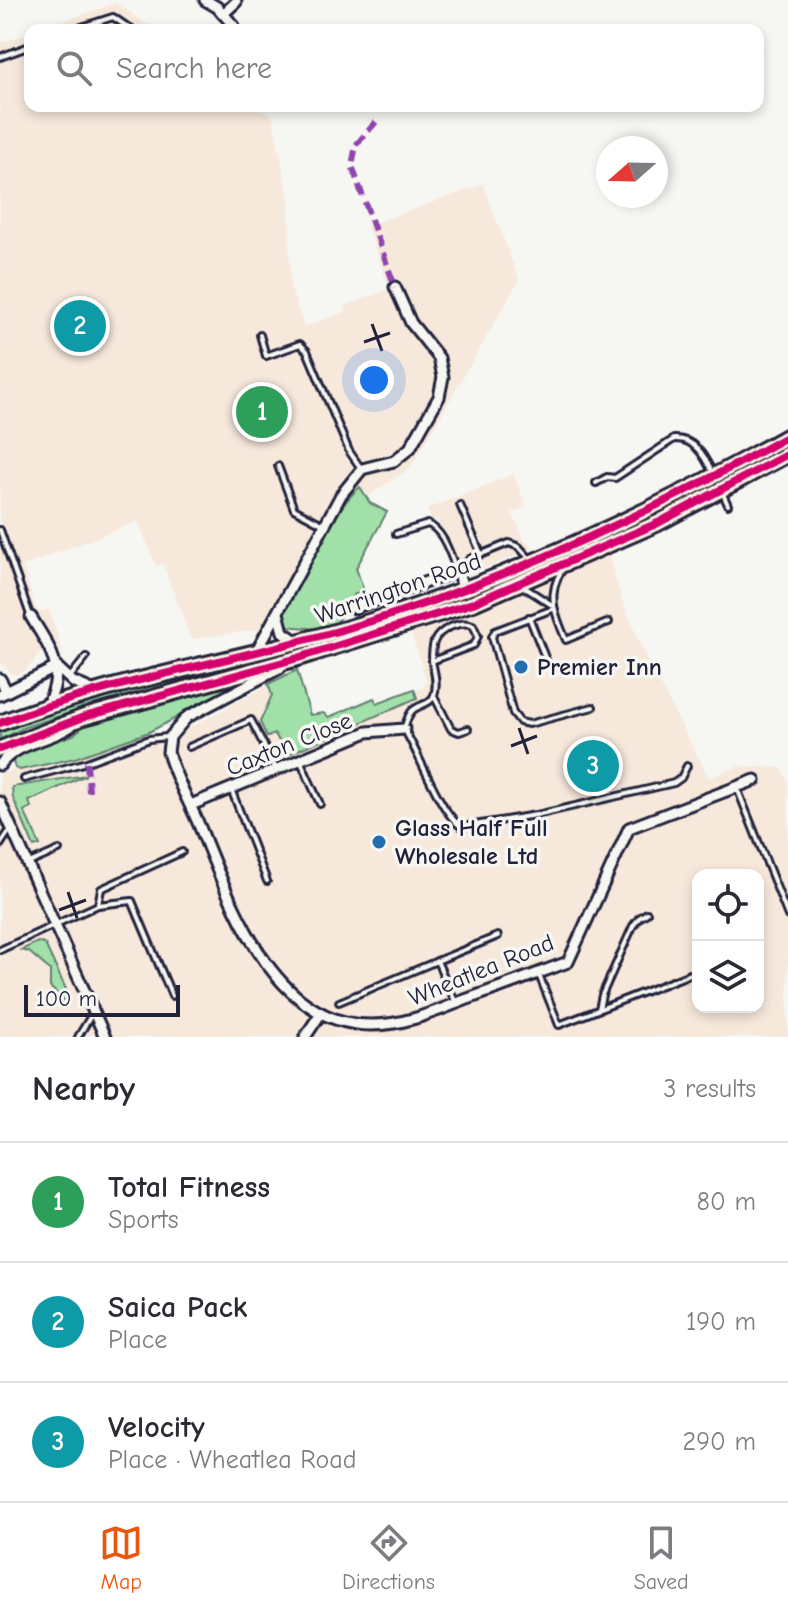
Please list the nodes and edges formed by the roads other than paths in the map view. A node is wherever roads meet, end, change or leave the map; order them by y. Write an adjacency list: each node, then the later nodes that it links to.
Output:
1 (205, 0): 3 (street)
2 (236, 2): 3 (street)
3 (223, 14): 6 (street)
4 (89, 24): 5 (lane)
5 (123, 24)
6 (232, 24)
7 (24, 48): 8 (lane)
8 (0, 57)
9 (395, 287): 14 (street)
10 (260, 335): 14 (lane)
11 (788, 436): 16 (highway, Warrington Road)
12 (788, 454): 16 (highway, Warrington Road)
13 (278, 466): 19 (lane)
14 (362, 469): 19 (street)
15 (596, 483): 16 (lane)
16 (718, 484): 18 (lane); 23 (highway, Warrington Road); 24 (highway, Warrington Road)
17 (460, 505): 22 (lane)
18 (728, 505)
19 (324, 525): 30 (street)
20 (0, 530): 31 (lane)
21 (396, 534): 25 (lane)
22 (481, 554): 23 (lane); 25 (lane)
23 (533, 561): 27 (highway, Warrington Road)
24 (567, 563): 26 (highway, Warrington Road); 28 (lane)
25 (457, 571): 27 (street); 29 (street, Warrington Road)
26 (517, 585): 28 (lane); 37 (highway, Warrington Road)
27 (464, 589): 34 (highway, Warrington Road)
28 (553, 607): 32 (lane); 33 (lane)
29 (354, 608)
30 (278, 609): 34 (street); 35 (street)
31 (31, 617): 40 (street)
32 (529, 617): 39 (lane); 47 (lane)
33 (609, 622)
34 (298, 642): 35 (highway, Warrington Road)
35 (255, 654): 43 (highway, Warrington Road)
36 (86, 657): 41 (lane)
37 (298, 658): 48 (highway, Warrington Road); 52 (street)
38 (432, 661): 38 (lane); 45 (lane)
39 (548, 665)
40 (57, 667): 41 (street); 44 (street); 46 (street)
41 (69, 678): 43 (street)
42 (0, 679): 44 (street)
43 (96, 692): 46 (highway, Warrington Road)
44 (4, 694)
45 (434, 696): 50 (lane); 51 (lane)
46 (46, 707): 49 (highway, Warrington Road)
47 (593, 707)
48 (84, 717): 54 (highway, Warrington Road); 56 (street)
49 (0, 723)
50 (404, 729): 55 (street, Caxton Close); 57 (lane)
51 (468, 729)
52 (170, 737): 59 (lane); 65 (street, Wheatlea Road)
53 (189, 747): 58 (lane)
54 (0, 749)
55 (300, 760): 58 (street, Caxton Close); 64 (lane)
56 (0, 765)
57 (687, 766)
58 (276, 769): 62 (street, Caxton Close)
59 (24, 779)
60 (755, 780): 61 (street, Wheatlea Road)
61 (737, 787): 76 (lane); 81 (street, Wheatlea Road)
62 (231, 789): 65 (street, Caxton Close); 73 (lane)
63 (1, 802): 69 (street)
64 (320, 804)
65 (191, 805): 88 (street, Wheatlea Road)
66 (0, 822): 67 (street)
67 (8, 833): 68 (lane); 69 (street)
68 (0, 845)
69 (19, 847): 72 (street)
70 (59, 850): 72 (lane)
71 (182, 852): 74 (lane)
72 (27, 864): 77 (street)
73 (267, 881)
74 (98, 905): 77 (lane); 83 (lane)
75 (647, 913): 86 (lane)
76 (788, 916)
77 (54, 926): 79 (lane); 87 (street)
78 (498, 936): 80 (lane)
79 (0, 950)
80 (437, 961): 84 (lane); 85 (lane)
81 (539, 973): 85 (street, Wheatlea Road); 86 (lane)
82 (692, 973): 86 (lane)
83 (172, 996)
84 (339, 1002)
85 (456, 1004): 88 (street, Wheatlea Road)
86 (599, 1009)
87 (94, 1012): 89 (lane); 90 (street)
88 (321, 1013): 91 (street)
89 (78, 1037)
90 (105, 1037)
91 (305, 1037)

